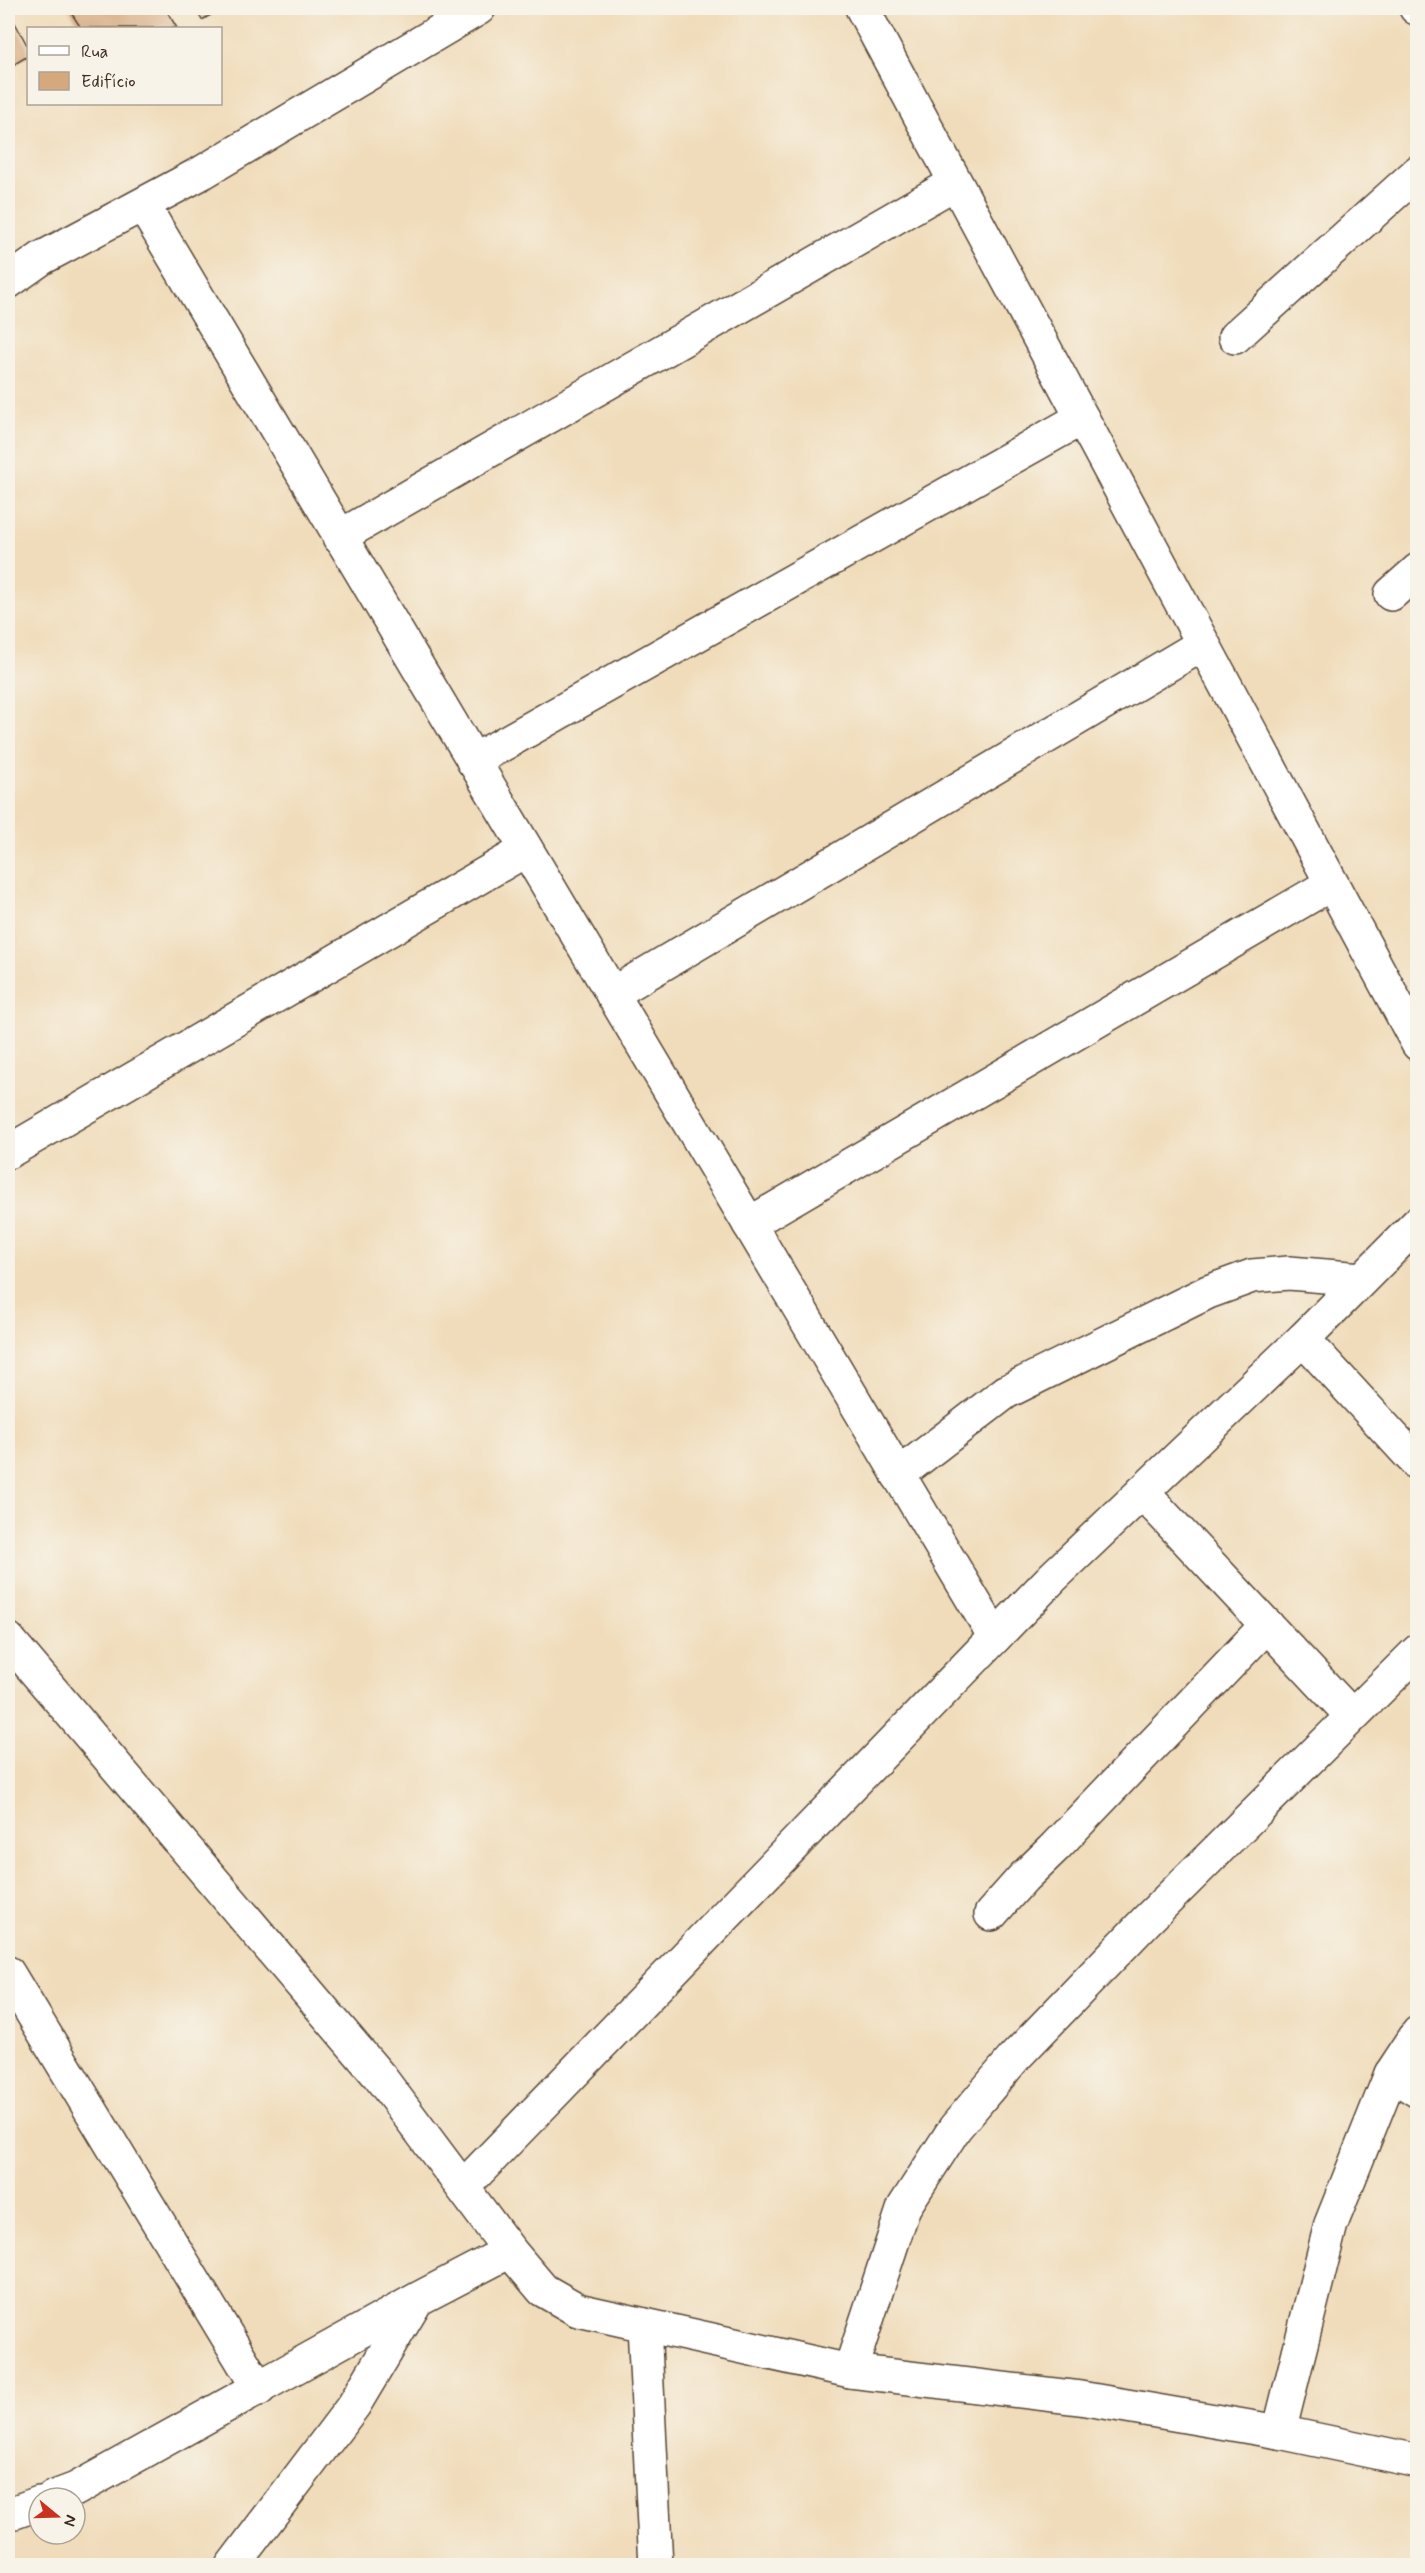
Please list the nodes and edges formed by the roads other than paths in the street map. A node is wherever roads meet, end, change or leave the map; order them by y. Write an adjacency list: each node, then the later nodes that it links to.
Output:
1 (479, 8): 5 (street)
2 (862, 8): 4 (street)
3 (1418, 172): 7 (street)
4 (955, 183): 8 (street); 9 (street)
5 (143, 205): 6 (street); 9 (street)
6 (8, 282)
7 (1234, 337)
8 (1082, 418): 12 (street); 13 (street)
9 (339, 537): 13 (street)
10 (1418, 570): 11 (street)
11 (1391, 594)
12 (1203, 644): 15 (street); 16 (street)
13 (473, 761): 14 (street)
14 (526, 850): 16 (street); 18 (street)
15 (1331, 884): 17 (street); 20 (street)
16 (612, 994): 20 (street)
17 (1418, 1044)
18 (8, 1152)
19 (1418, 1223): 21 (street)
20 (749, 1224): 24 (street)
21 (1362, 1279): 22 (street); 24 (street)
22 (1303, 1339): 23 (street); 25 (street)
23 (1418, 1464)
24 (898, 1474): 27 (street)
25 (1142, 1492): 26 (street); 27 (street)
26 (1267, 1625): 30 (street); 31 (street)
27 (995, 1637): 35 (street)
28 (8, 1641): 35 (street)
29 (1418, 1651): 30 (street)
30 (1352, 1715): 39 (street)
31 (991, 1914)
32 (8, 1973): 40 (street)
33 (1418, 2033): 34 (street)
34 (1404, 2083): 41 (street)
35 (463, 2187): 36 (street)
36 (510, 2251): 37 (street); 38 (street)
37 (418, 2299): 40 (street); 46 (street)
38 (644, 2325): 39 (street); 47 (street)
39 (850, 2371): 41 (street)
40 (259, 2389): 43 (street)
41 (1279, 2432): 42 (street)
42 (1418, 2461)
43 (81, 2486)
44 (27, 2508): 45 (street)
45 (8, 2512)
46 (232, 2565)
47 (656, 2565)

